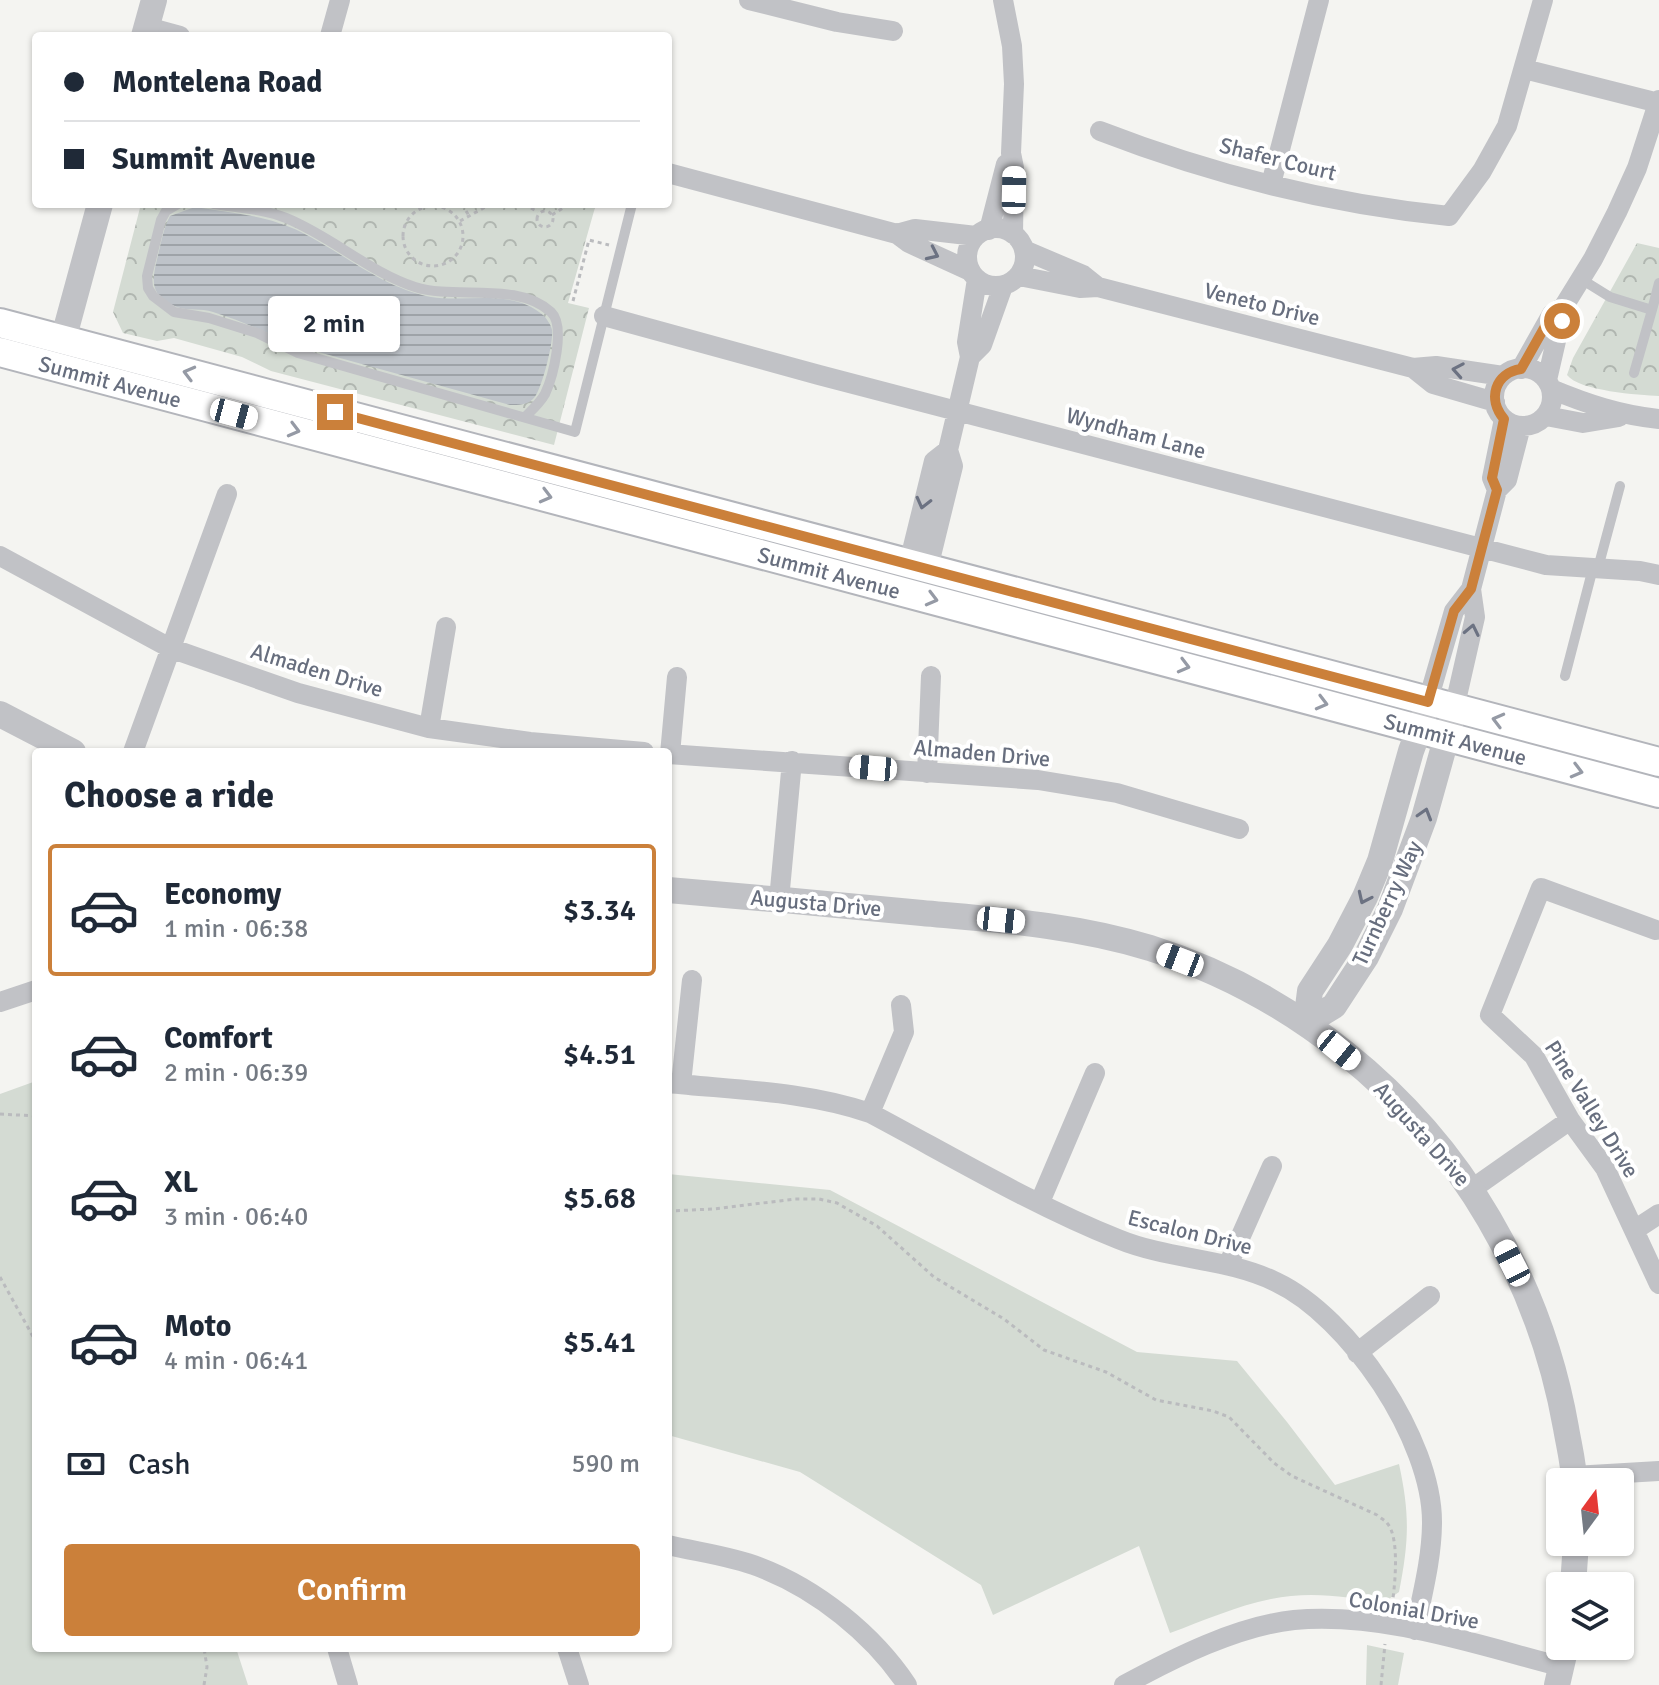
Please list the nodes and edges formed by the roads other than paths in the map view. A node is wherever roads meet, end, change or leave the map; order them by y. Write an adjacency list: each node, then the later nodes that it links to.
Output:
1 (154, 0): 8 (street)
2 (340, 0): 9 (street)
3 (749, 0): 7 (street)
4 (1003, 0): 13 (street)
5 (1319, 0): 15 (street)
6 (1543, 0): 10 (street)
7 (893, 31)
8 (146, 32)
9 (331, 32)
10 (1524, 69): 11 (street); 15 (street, Shafer Court)
11 (1659, 102): 24 (street)
12 (1100, 131): 15 (street, Shafer Court)
13 (1011, 153): 20 (street); 22 (street)
14 (672, 174): 21 (street)
15 (1271, 184)
16 (99, 208): 33 (street)
17 (171, 208): 43 (lane)
18 (235, 208): 43 (lane)
19 (631, 208): 30 (lane)
20 (983, 233): 21 (street); 22 (street); 23 (street)
21 (897, 234): 23 (street, one-way to 23)
22 (1019, 242): 25 (street); 27 (street, Veneto Drive)
23 (974, 275): 25 (street); 34 (street)
24 (1581, 279): 28 (street); 29 (lane)
25 (1011, 281): 27 (street, Veneto Drive); 34 (street)
26 (1659, 283): 29 (lane)
27 (1098, 287): 35 (street, Veneto Drive)
28 (1564, 306): 36 (street); 38 (street)
29 (1652, 310): 37 (lane)
30 (604, 316): 39 (street, Wyndham Lane); 43 (lane)
31 (0, 323): 33 (main road, Summit Avenue)
32 (0, 352): 33 (main road, Summit Avenue)
33 (60, 353): 49 (main road, Summit Avenue, one-way to 33); 58 (main road, Summit Avenue, one-way to 58)
34 (970, 357): 39 (street)
35 (1413, 368): 36 (street, Veneto Drive, one-way to 35); 40 (street, Veneto Drive)
36 (1512, 372): 38 (street); 40 (street)
37 (1634, 373)
38 (1549, 384): 41 (street); 42 (street)
39 (957, 411): 47 (street, Wyndham Lane); 49 (street)
40 (1506, 416): 41 (street); 47 (street)
41 (1546, 416): 42 (street)
42 (1631, 416): 44 (street)
43 (525, 417)
44 (1659, 419)
45 (1620, 486): 50 (lane)
46 (227, 494): 53 (street)
47 (1483, 548): 50 (street, Wyndham Lane); 58 (street)
48 (0, 556): 53 (street, Almaden Drive)
49 (918, 566): 58 (main road, Summit Avenue)
50 (1596, 568): 51 (street, Wyndham Lane); 55 (lane)
51 (1659, 575)
52 (446, 627): 59 (street)
53 (170, 648): 59 (street, Almaden Drive); 61 (street)
54 (931, 676): 67 (street)
55 (1565, 676)
56 (677, 677): 63 (street)
57 (0, 714): 60 (street)
58 (1437, 720): 66 (main road, Summit Avenue, one-way to 58); 68 (main road, Summit Avenue, one-way to 68); 77 (street, Turnberry Way)
59 (429, 728): 62 (street, Almaden Drive)
60 (65, 748)
61 (134, 748)
62 (598, 748)
63 (670, 748)
64 (672, 754): 65 (street, Almaden Drive)
65 (792, 761): 67 (street, Almaden Drive); 71 (street)
66 (1659, 762)
67 (927, 773): 69 (street, Almaden Drive)
68 (1659, 793)
69 (1239, 829)
70 (672, 890): 71 (street, Augusta Drive)
71 (779, 900): 77 (street, Augusta Drive)
72 (1656, 930): 81 (street, Pine Valley Drive)
73 (692, 980): 79 (street)
74 (32, 991): 75 (street)
75 (0, 1002)
76 (901, 1005): 80 (street)
77 (1306, 1023): 83 (street, Augusta Drive)
78 (1095, 1073): 84 (street)
79 (674, 1084): 80 (street, Escalon Drive)
80 (870, 1113): 84 (street, Escalon Drive)
81 (1570, 1120): 83 (street); 86 (street, Pine Valley Drive)
82 (1272, 1166): 87 (street)
83 (1472, 1189): 91 (street, Augusta Drive)
84 (1040, 1202): 87 (street, Escalon Drive)
85 (1659, 1214): 86 (street)
86 (1636, 1229): 88 (street, Pine Valley Drive)
87 (1228, 1265): 90 (street, Escalon Drive)
88 (1659, 1284)
89 (1430, 1296): 90 (street)
90 (1357, 1353): 95 (street, Escalon Drive)
91 (1572, 1468)
92 (1659, 1471): 93 (street)
93 (1634, 1473)
94 (672, 1546): 101 (street)
95 (1415, 1630): 98 (street, Colonial Drive); 102 (street, Colonial Drive)
96 (338, 1652): 99 (street)
97 (568, 1652): 100 (street)
98 (1562, 1666)
99 (348, 1685)
100 (579, 1685)
101 (907, 1685)
102 (1124, 1685)

